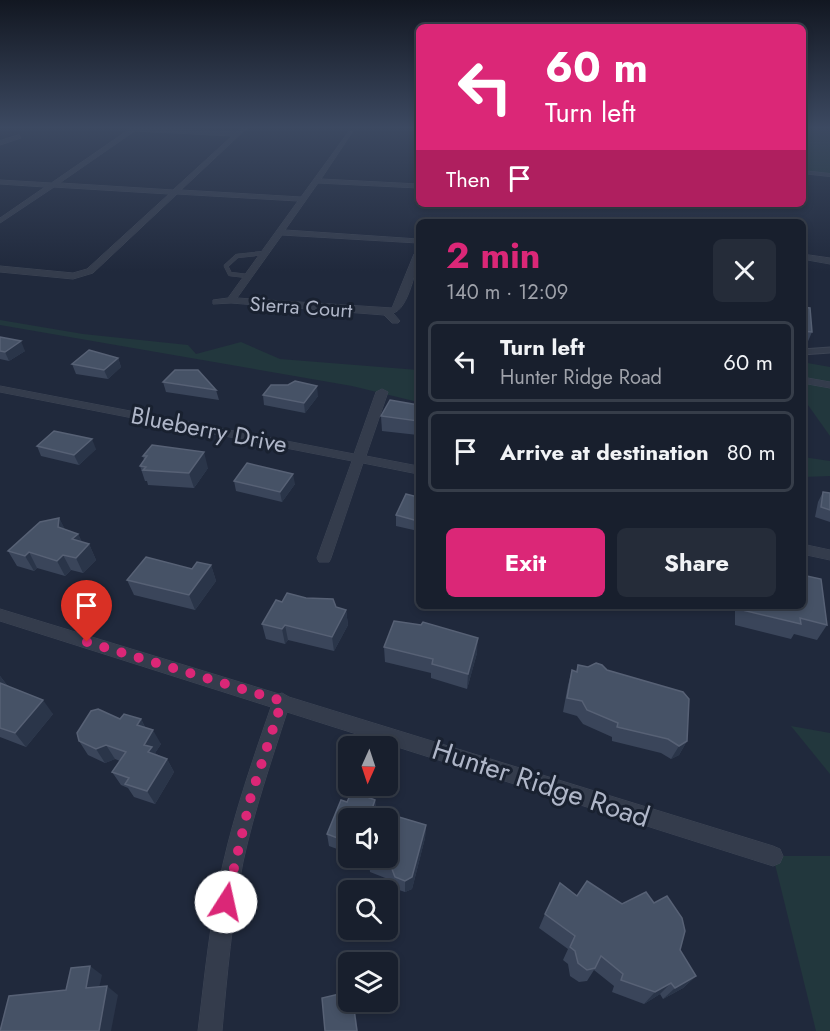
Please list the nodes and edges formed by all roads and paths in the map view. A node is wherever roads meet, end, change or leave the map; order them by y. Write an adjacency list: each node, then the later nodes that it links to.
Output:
1 (66, 175): 6 (street)
2 (193, 175): 8 (street)
3 (320, 175): 4 (street)
4 (316, 181): 7 (street); 9 (street)
5 (0, 182): 6 (street)
6 (52, 185): 8 (street); 10 (street)
7 (416, 186)
8 (175, 192): 9 (street); 17 (street)
9 (303, 199): 11 (street)
10 (0, 221)
11 (279, 232): 12 (street); 13 (street)
12 (416, 241)
13 (264, 253): 18 (street); 18 (lane)
14 (806, 257): 16 (street)
15 (416, 259): 21 (street, Sierra Court)
16 (830, 261)
17 (0, 269)
18 (247, 276): 19 (street)
19 (231, 300): 20 (street, Sierra Court); 21 (street, Sierra Court)
20 (216, 302)
21 (387, 312): 22 (street, Sierra Court)
22 (395, 321)
23 (830, 350): 24 (lane)
24 (806, 352)
25 (806, 381): 26 (street)
26 (830, 385)
27 (0, 389): 29 (street, Blueberry Drive)
28 (382, 392): 29 (street)
29 (358, 458): 30 (street, Blueberry Drive); 33 (street)
30 (416, 470)
31 (806, 550): 32 (street)
32 (830, 555)
33 (324, 558)
34 (0, 615): 35 (street, Hunter Ridge Road)
35 (282, 701): 36 (street, Hunter Ridge Road); 37 (street)
36 (772, 856)
37 (210, 1031)

